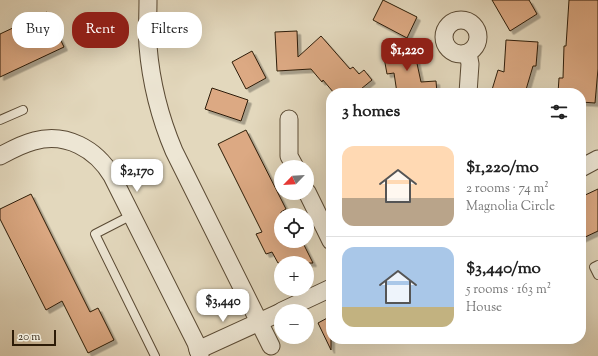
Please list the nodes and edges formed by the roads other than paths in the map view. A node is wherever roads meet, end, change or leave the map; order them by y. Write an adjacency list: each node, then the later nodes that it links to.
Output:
1 (148, 0): 19 (street)
2 (468, 53): 3 (street)
3 (468, 88)
4 (23, 110): 5 (lane)
5 (0, 120)
6 (289, 120): 9 (street)
7 (0, 156): 12 (street)
8 (598, 159): 10 (street)
9 (291, 160)
10 (586, 165)
11 (311, 200): 13 (street)
12 (132, 216): 21 (street); 22 (lane)
13 (326, 231)
14 (598, 266): 15 (lane)
15 (598, 275)
16 (326, 290): 17 (street)
17 (297, 304)
18 (274, 315): 19 (street)
19 (259, 322): 20 (street); 21 (street)
20 (271, 346)
21 (199, 353)
22 (155, 356)

